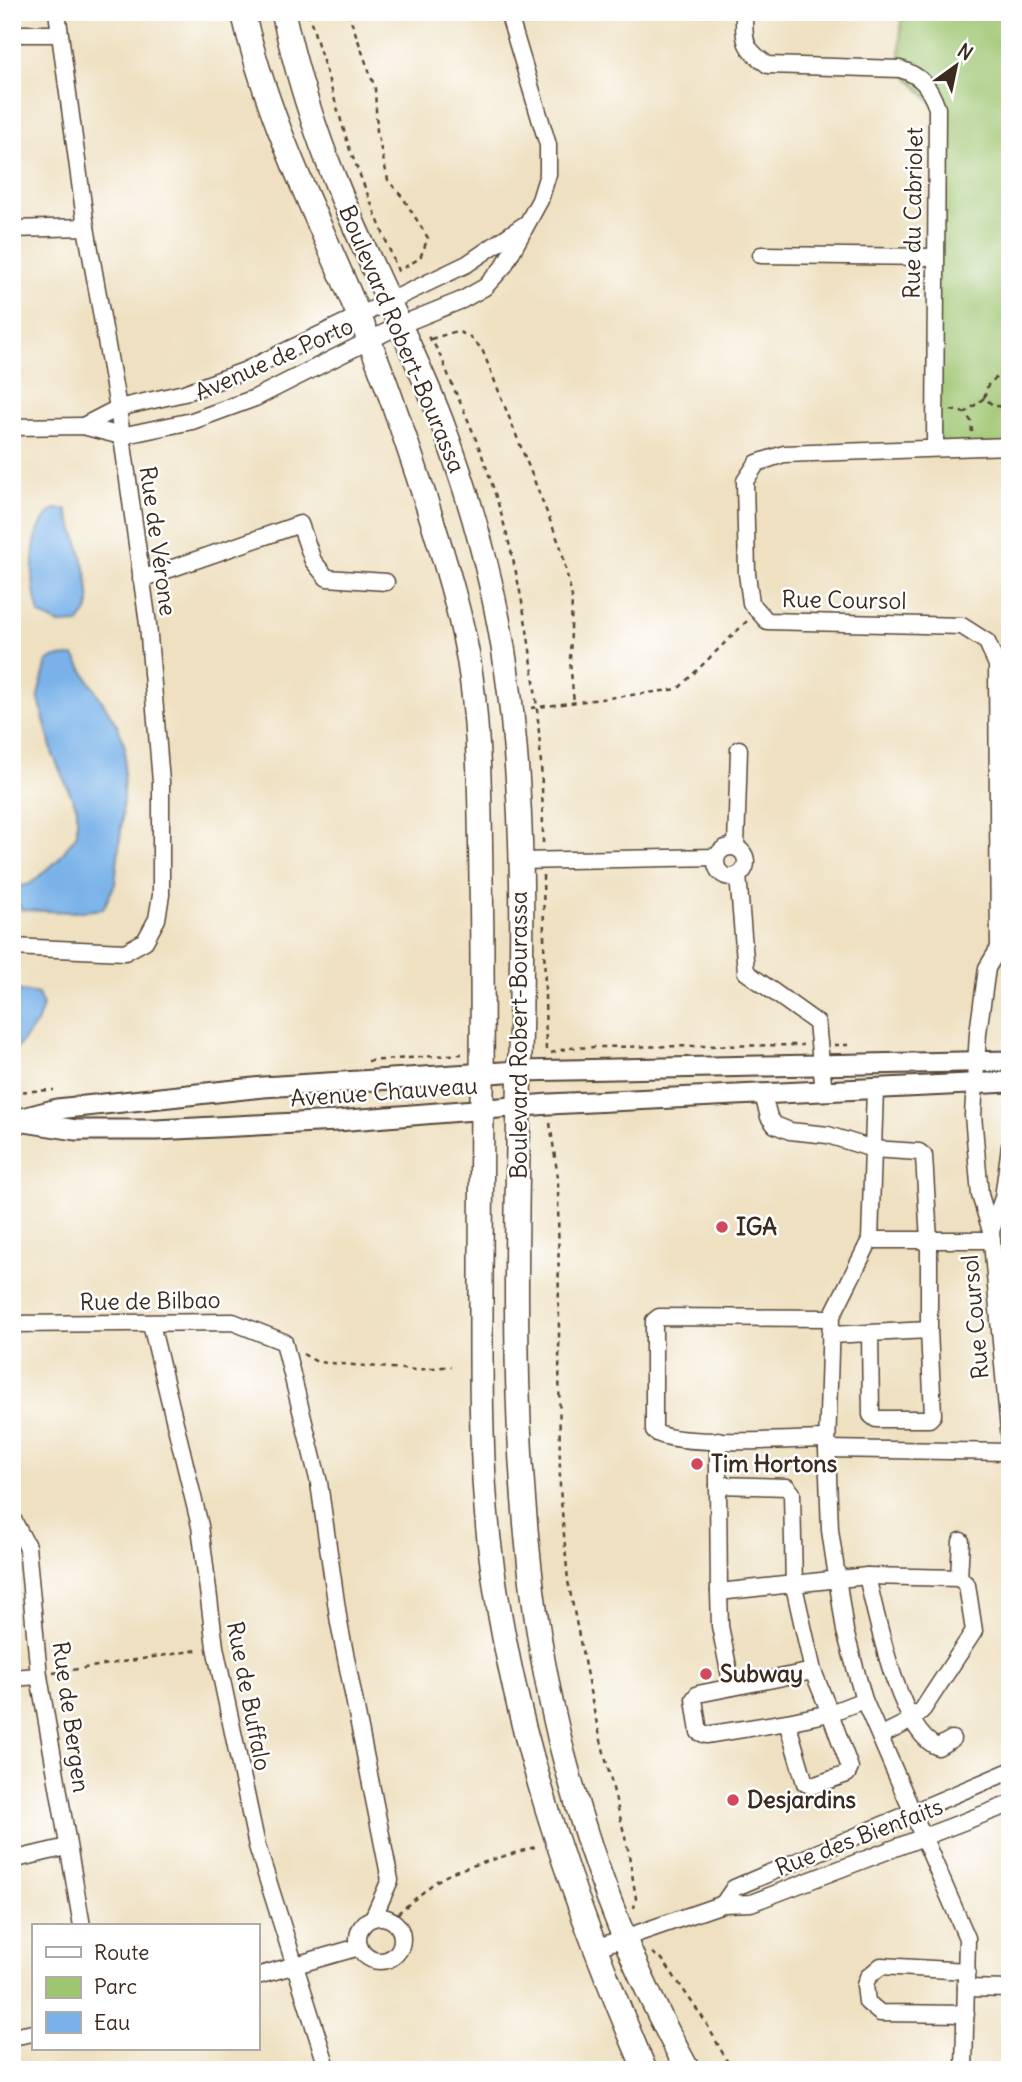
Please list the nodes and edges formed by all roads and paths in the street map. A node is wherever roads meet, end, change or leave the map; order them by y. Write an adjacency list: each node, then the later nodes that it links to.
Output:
1 (57, 12): 9 (street, Rue de Vérone)
2 (243, 12): 17 (highway, Boulevard Robert-Bourassa)
3 (283, 12): 16 (highway, Boulevard Robert-Bourassa)
4 (308, 12): 15 (path)
5 (348, 12): 15 (path)
6 (508, 12): 10 (street, Avenue de Porto)
7 (744, 12): 14 (street, Rue du Cabriolet)
8 (12, 34): 9 (street)
9 (58, 34): 11 (street, Rue de Vérone)
10 (526, 223): 16 (street, Avenue de Porto); 18 (street, Avenue de Porto)
11 (86, 227): 12 (street); 23 (street, Rue de Vérone)
12 (12, 229)
13 (761, 255): 14 (street)
14 (934, 257): 28 (street, Rue du Cabriolet)
15 (400, 270): 16 (path)
16 (394, 292): 17 (street, Avenue de Porto); 18 (highway, Boulevard Robert-Bourassa)
17 (359, 316): 20 (highway, Boulevard Robert-Bourassa); 23 (street, Avenue de Porto)
18 (400, 325): 20 (street, Avenue de Porto); 39 (highway, Boulevard Robert-Bourassa)
19 (431, 339): 34 (path)
20 (370, 342): 27 (street, Avenue de Porto); 51 (highway, Boulevard Robert-Bourassa)
21 (1010, 365): 22 (path)
22 (984, 398): 24 (path); 29 (path)
23 (118, 408): 26 (street, Avenue de Porto); 27 (street, Rue de Vérone)
24 (1010, 409)
25 (12, 426): 26 (street, Avenue de Porto)
26 (83, 426): 27 (street, Avenue de Porto)
27 (121, 436): 31 (street, Rue de Vérone)
28 (935, 446): 29 (street, Rue Coursol); 33 (street, Rue Coursol)
29 (973, 446): 30 (street, Rue Coursol)
30 (1010, 446)
31 (141, 579): 32 (street); 41 (street, Rue de Vérone)
32 (386, 582)
33 (758, 611): 34 (path); 42 (street, Rue Coursol)
34 (574, 703): 35 (path)
35 (521, 709)
36 (739, 749): 37 (street)
37 (736, 847): 38 (street); 40 (street)
38 (716, 858): 39 (street); 40 (street)
39 (520, 861): 50 (highway, Boulevard Robert-Bourassa)
40 (738, 875): 44 (street)
41 (12, 947)
42 (999, 948): 43 (street); 47 (street, Rue Coursol)
43 (1010, 962)
44 (820, 1045): 45 (path); 46 (path); 49 (street)
45 (858, 1045)
46 (546, 1057)
47 (976, 1061): 48 (main road, Avenue Chauveau); 49 (main road, Avenue Chauveau); 53 (street, Rue Coursol)
48 (1010, 1061)
49 (822, 1065): 50 (main road, Avenue Chauveau); 55 (street)
50 (520, 1071): 51 (main road, Avenue Chauveau); 57 (highway, Boulevard Robert-Bourassa)
51 (483, 1073): 58 (highway, Boulevard Robert-Bourassa); 59 (main road, Avenue Chauveau)
52 (1010, 1082): 53 (main road, Avenue Chauveau)
53 (975, 1083): 54 (main road, Avenue Chauveau); 63 (street, Rue Coursol)
54 (875, 1089): 55 (main road, Avenue Chauveau); 62 (street)
55 (824, 1092): 56 (main road, Avenue Chauveau)
56 (763, 1095): 57 (main road, Avenue Chauveau); 62 (street)
57 (520, 1107): 58 (main road, Avenue Chauveau); 108 (highway, Boulevard Robert-Bourassa)
58 (481, 1109): 59 (main road, Avenue Chauveau); 100 (highway, Boulevard Robert-Bourassa)
59 (14, 1120)
60 (550, 1134): 104 (path)
61 (1010, 1146): 63 (street, Rue Coursol)
62 (873, 1149): 64 (street); 65 (street)
63 (991, 1235): 65 (street); 74 (street, Rue Coursol)
64 (870, 1240): 65 (street); 68 (street)
65 (929, 1240): 69 (street)
66 (12, 1324): 67 (street, Rue de Bilbao)
67 (151, 1324): 71 (street, Rue de Bilbao); 85 (street, Rue de Buffalo)
68 (830, 1326): 70 (street); 73 (street); 75 (street)
69 (929, 1330): 70 (street); 70 (street)
70 (870, 1333)
71 (284, 1342): 72 (path); 105 (street)
72 (451, 1366)
73 (718, 1440): 75 (street); 77 (street)
74 (1010, 1442)
75 (827, 1444): 76 (street); 82 (street)
76 (1010, 1451)
77 (718, 1485): 83 (street); 84 (street)
78 (12, 1518): 87 (street, Rue de Bergen)
79 (961, 1541): 81 (street)
80 (867, 1576): 81 (street); 82 (street); 92 (street)
81 (960, 1578): 92 (street)
82 (837, 1580): 83 (street); 90 (street)
83 (794, 1586): 84 (street); 86 (street)
84 (719, 1592): 89 (street)
85 (215, 1647): 87 (path); 112 (street, Rue de Buffalo)
86 (813, 1671): 89 (street); 91 (street)
87 (39, 1676): 88 (street); 101 (street, Rue de Bergen)
88 (12, 1678)
89 (732, 1687): 93 (street)
90 (864, 1700): 91 (street); 94 (street)
91 (830, 1713): 93 (street); 93 (street)
92 (912, 1720): 94 (street); 95 (street)
93 (787, 1722)
94 (880, 1736): 98 (street)
95 (953, 1739)
96 (1010, 1771): 98 (street, Rue des Bienfaits)
97 (1010, 1804): 99 (street, Rue des Bienfaits)
98 (914, 1812): 99 (street); 103 (street, Rue des Bienfaits)
99 (925, 1836): 103 (street, Rue des Bienfaits); 113 (street)
100 (557, 1841): 106 (path); 110 (highway, Boulevard Robert-Bourassa)
101 (67, 1847): 102 (street); 107 (street, Rue de Bergen)
102 (12, 1860)
103 (723, 1904): 108 (street, Rue des Bienfaits)
104 (632, 1916)
105 (373, 1918): 106 (street); 109 (street)
106 (390, 1920): 109 (street)
107 (82, 1924)
108 (624, 1938): 110 (street, Rue des Bienfaits); 122 (highway, Boulevard Robert-Bourassa)
109 (359, 1947): 112 (street)
110 (595, 1948): 121 (highway, Boulevard Robert-Bourassa)
111 (646, 1949): 123 (path)
112 (293, 1965): 114 (street); 120 (street, Rue de Buffalo)
113 (967, 1971): 115 (street); 117 (street)
114 (259, 1975)
115 (966, 1988): 116 (street); 117 (street)
116 (1010, 1989)
117 (966, 2014): 124 (street)
118 (32, 2033): 119 (street)
119 (12, 2037)
120 (328, 2070)
121 (645, 2070)
122 (688, 2070)
123 (732, 2070)
124 (964, 2070)

